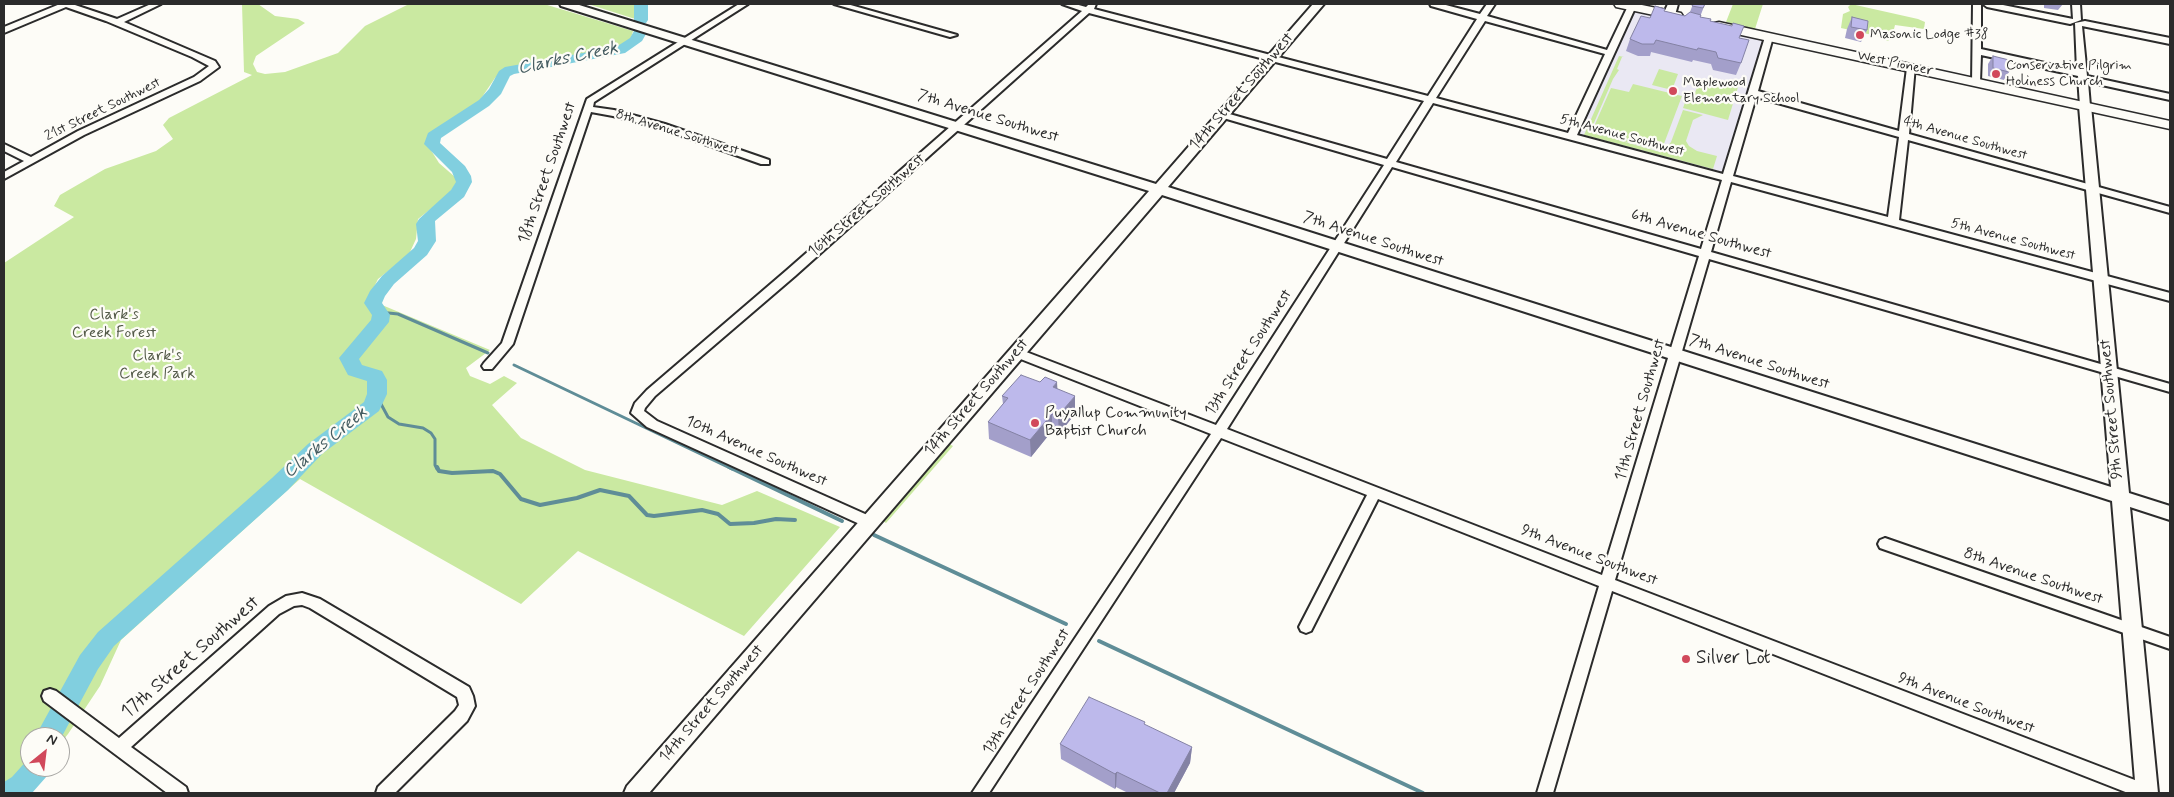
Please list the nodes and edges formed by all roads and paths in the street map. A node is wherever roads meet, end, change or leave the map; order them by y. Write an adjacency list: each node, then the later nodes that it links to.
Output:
1 (66, 4): 18 (street); 21 (street)
2 (157, 4): 18 (street)
3 (565, 4): 24 (street, 7th Avenue Southwest)
4 (744, 4): 24 (street, 18th Street Southwest)
5 (838, 4): 22 (street)
6 (1066, 4): 14 (street, 5th Avenue Southwest)
7 (1319, 4): 28 (street, 14th Street Southwest)
8 (1434, 4): 16 (street)
9 (1491, 4): 16 (street, 13th Street Southwest)
10 (1977, 4): 26 (street)
11 (1986, 4): 20 (street)
12 (2076, 4): 20 (street, 9th Street Southwest)
13 (1626, 5): 15 (main road); 27 (street)
14 (1092, 7): 28 (street, 5th Avenue Southwest); 39 (street, 16th Street Southwest)
15 (1671, 9): 17 (main road)
16 (1483, 18): 27 (street); 34 (street, 13th Street Southwest)
17 (1688, 19)
18 (116, 22): 43 (street, 21st Street Southwest)
19 (1705, 23): 23 (main road, West Pioneer)
20 (2078, 23): 25 (street); 30 (street, 9th Street Southwest)
21 (4, 30)
22 (953, 35)
23 (1769, 37): 29 (main road, West Pioneer); 32 (street, 11th Street Southwest)
24 (686, 41): 36 (street, 18th Street Southwest); 39 (street, 7th Avenue Southwest)
25 (2170, 41)
26 (1978, 52): 30 (street); 31 (street)
27 (1610, 53): 41 (street)
28 (1272, 58): 34 (street, 5th Avenue Southwest); 37 (street, 14th Street Southwest)
29 (1912, 68): 31 (main road, West Pioneer); 40 (street)
30 (2082, 76): 33 (street); 35 (street, 9th Street Southwest)
31 (1975, 82): 35 (main road, West Pioneer)
32 (1753, 93): 40 (street, 4th Avenue Southwest); 47 (street, 11th Street Southwest)
33 (2170, 97)
34 (1430, 100): 41 (street, 5th Avenue Southwest); 45 (street, 13th Street Southwest)
35 (2084, 106): 38 (main road, West Pioneer); 48 (street, 9th Street Southwest)
36 (587, 109): 44 (street, 8th Avenue Southwest); 58 (street, 18th Street Southwest)
37 (1223, 115): 45 (street, 6th Avenue Southwest); 49 (street, 14th Street Southwest)
38 (2170, 125)
39 (958, 126): 49 (street, 7th Avenue Southwest); 61 (street, 16th Street Southwest)
40 (1904, 136): 48 (street, 4th Avenue Southwest); 51 (street)
41 (1571, 137): 47 (street, 5th Avenue Southwest)
42 (4, 147): 43 (street)
43 (32, 161): 46 (street, 21st Street Southwest)
44 (766, 162)
45 (1390, 162): 52 (street, 13th Street Southwest); 53 (street, 6th Avenue Southwest)
46 (4, 176)
47 (1728, 178): 51 (street, 5th Avenue Southwest); 53 (street, 11th Street Southwest)
48 (2092, 188): 50 (street, 4th Avenue Southwest); 54 (street, 9th Street Southwest)
49 (1158, 190): 52 (street, 7th Avenue Southwest); 56 (street, 14th Street Southwest)
50 (2170, 210)
51 (1893, 222): 54 (street, 5th Avenue Southwest)
52 (1337, 247): 57 (street, 7th Avenue Southwest); 62 (street, 13th Street Southwest)
53 (1705, 253): 57 (street, 11th Street Southwest); 59 (street, 6th Avenue Southwest)
54 (2100, 278): 55 (street, 5th Avenue Southwest); 59 (street, 9th Street Southwest)
55 (2170, 297)
56 (1017, 353): 62 (street, 9th Avenue Southwest); 66 (street, 14th Street Southwest)
57 (1674, 354): 64 (street, 7th Avenue Southwest); 68 (street, 11th Street Southwest)
58 (488, 366)
59 (2108, 370): 60 (street, 6th Avenue Southwest); 64 (street, 9th Street Southwest)
60 (2170, 388)
61 (639, 406): 66 (street, 10th Avenue Southwest)
62 (1219, 431): 63 (street, 9th Avenue Southwest); 77 (street, 13th Street Southwest)
63 (1375, 492): 68 (street, 9th Avenue Southwest); 69 (street)
64 (2120, 497): 65 (street, 7th Avenue Southwest); 70 (street, 9th Street Southwest)
65 (2170, 513)
66 (869, 522): 76 (street, 14th Street Southwest)
67 (1885, 544): 70 (street, 8th Avenue Southwest)
68 (1608, 583): 78 (street, 11th Street Southwest); 79 (street, 9th Avenue Southwest)
69 (1306, 627)
70 (2132, 630): 71 (street, 8th Avenue Southwest); 79 (street, 9th Street Southwest)
71 (2170, 643)
72 (50, 696): 73 (street)
73 (119, 748): 74 (street); 75 (street, 17th Street Southwest)
74 (180, 793)
75 (384, 793)
76 (635, 793)
77 (980, 793)
78 (1545, 793)
79 (2147, 793)

